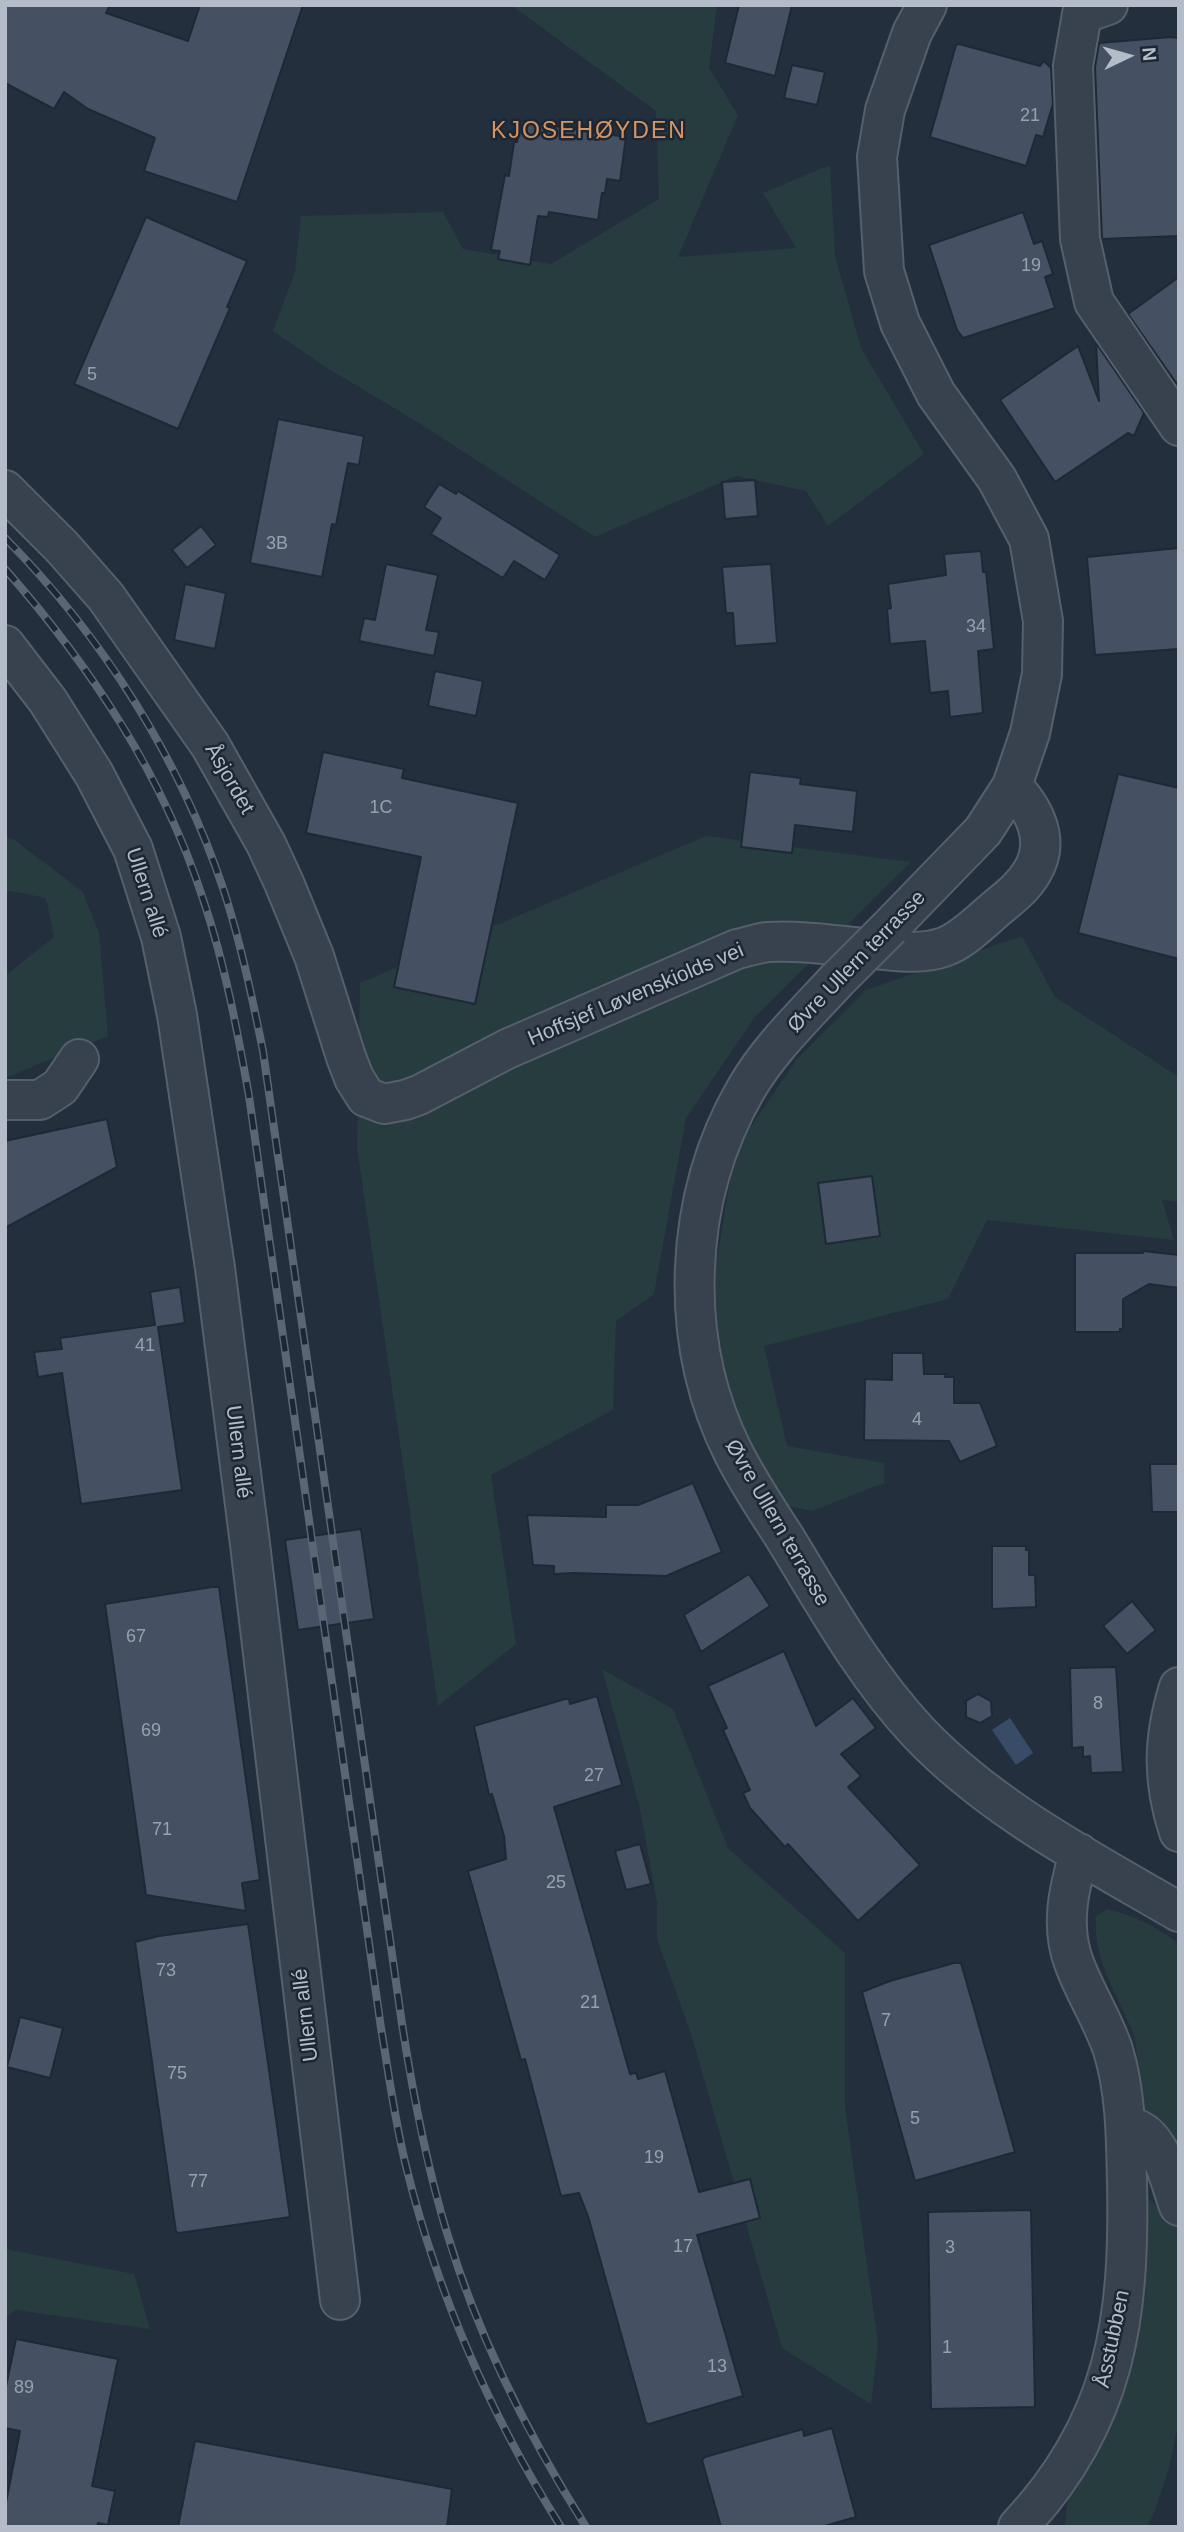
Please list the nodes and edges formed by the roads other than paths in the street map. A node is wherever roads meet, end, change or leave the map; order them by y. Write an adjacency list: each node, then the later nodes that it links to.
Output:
1 (928, 5): 6 (street)
2 (1108, 5): 3 (street)
3 (1179, 426)
4 (5, 490): 9 (street, Åsjordet)
5 (5, 645): 16 (street, Ullern allé)
6 (1012, 786): 9 (street, Hoffsjef Løvenskiolds vei); 12 (street, Øvre Ullern terrasse, bridge)
7 (79, 1059): 8 (street)
8 (5, 1100)
9 (384, 1104)
10 (1179, 1687): 11 (street)
11 (1179, 1832)
12 (1079, 1853): 13 (street, Øvre Ullern terrasse); 14 (street, Åsstubben)
13 (1179, 1912)
14 (1126, 2126): 15 (street); 17 (street, Åsstubben)
15 (1179, 2206)
16 (340, 2300)
17 (1018, 2527)

